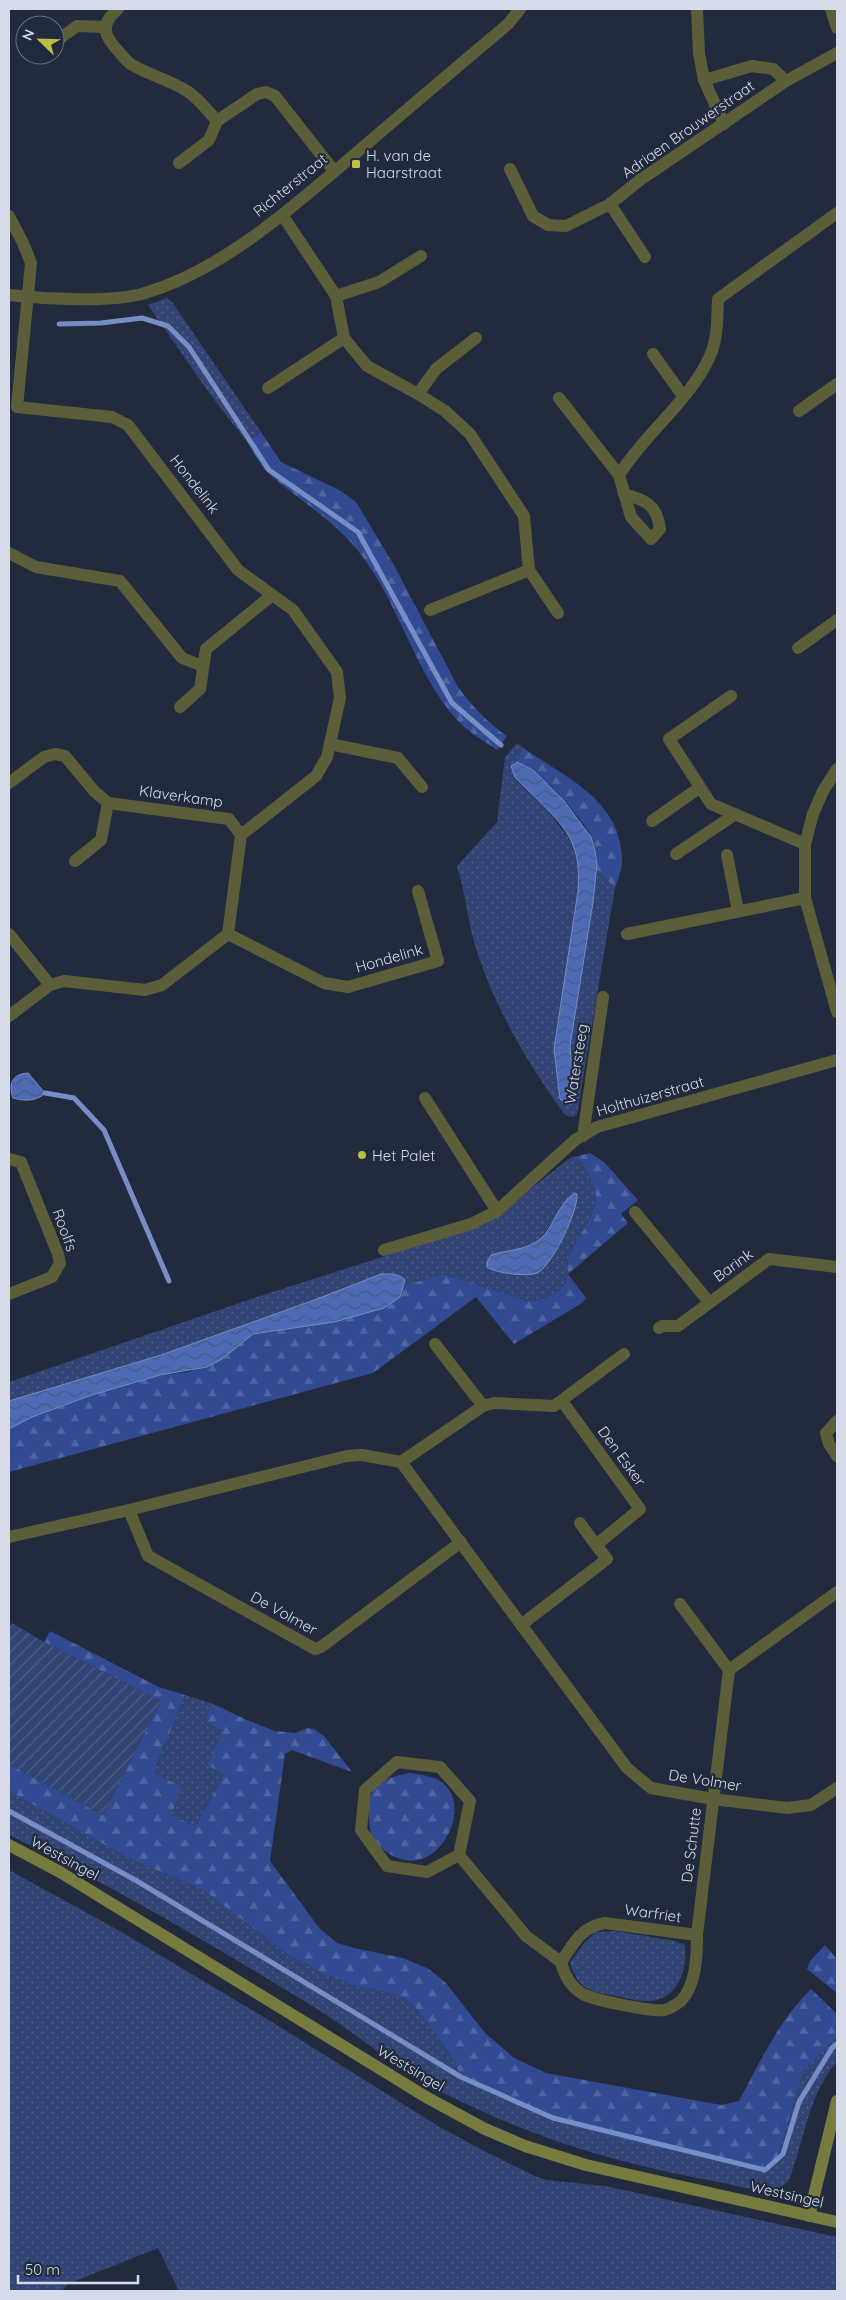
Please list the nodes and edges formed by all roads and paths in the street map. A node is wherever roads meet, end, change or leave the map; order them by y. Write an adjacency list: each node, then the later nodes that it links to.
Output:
1 (118, 9): 5 (street)
2 (520, 9): 15 (street, Richterstraat)
3 (698, 9): 9 (street)
4 (831, 9): 6 (street)
5 (106, 27): 7 (street); 11 (street)
6 (837, 28)
7 (65, 35)
8 (837, 53): 10 (street, Adriaen Brouwerstraat)
9 (704, 80): 10 (street, Adriaen Brouwerstraat); 12 (street)
10 (786, 81): 12 (street, Adriaen Brouwerstraat)
11 (217, 121): 13 (street); 15 (street)
12 (724, 124): 16 (street, Adriaen Brouwerstraat)
13 (179, 163)
14 (510, 169): 16 (street, Adriaen Brouwerstraat)
15 (334, 171): 19 (street, Richterstraat)
16 (610, 204): 21 (street)
17 (837, 213): 31 (street)
18 (9, 216): 24 (street, Hondelink)
19 (283, 216): 23 (street); 24 (street, Richterstraat)
20 (420, 256): 23 (street)
21 (645, 257)
22 (9, 295): 24 (street, Richterstraat)
23 (336, 296): 25 (street)
24 (27, 297): 33 (street, Hondelink)
25 (344, 338): 29 (street); 30 (street)
26 (476, 338): 30 (street)
27 (653, 354): 31 (street)
28 (837, 384): 34 (street)
29 (268, 388)
30 (418, 394): 38 (street)
31 (683, 396): 35 (street)
32 (560, 398): 35 (street)
33 (13, 407): 39 (street, Hondelink)
34 (799, 411)
35 (619, 475): 36 (street)
36 (624, 494)
37 (9, 553): 44 (street)
38 (529, 570): 40 (street); 41 (street)
39 (271, 596): 44 (street); 47 (street, Hondelink)
40 (430, 610)
41 (558, 613)
42 (837, 620): 43 (street)
43 (798, 648)
44 (203, 666): 46 (street)
45 (731, 696): 51 (street)
46 (180, 706)
47 (330, 744): 50 (street); 55 (street, Hondelink)
48 (837, 769): 56 (street)
49 (9, 783): 52 (street)
50 (422, 787)
51 (699, 788): 53 (street); 54 (street)
52 (108, 803): 55 (street, Klaverkamp); 59 (street)
53 (734, 815): 56 (street); 57 (street)
54 (652, 822)
55 (240, 835): 64 (street)
56 (805, 844): 61 (street)
57 (676, 854)
58 (727, 855): 62 (street)
59 (75, 860)
60 (418, 891): 64 (street, Hondelink)
61 (805, 898): 62 (street); 68 (street)
62 (738, 911): 65 (street)
63 (9, 934): 66 (street)
64 (228, 934): 66 (street)
65 (627, 934)
66 (50, 985): 69 (street)
67 (602, 997): 72 (street, Watersteeg)
68 (837, 1012)
69 (9, 1016)
70 (837, 1060): 72 (street, Holthuizerstraat)
71 (425, 1098): 74 (street)
72 (583, 1136): 74 (street, Holthuizerstraat)
73 (9, 1159): 78 (street, Roolfs)
74 (498, 1211): 76 (street, Holthuizerstraat)
75 (635, 1212): 79 (street, Barink)
76 (384, 1250)
77 (837, 1267): 79 (street, Barink)
78 (9, 1294)
79 (709, 1302): 80 (street, Barink)
80 (659, 1328)
81 (435, 1344): 84 (street)
82 (624, 1354): 83 (street)
83 (562, 1401): 84 (street); 92 (street, Den Esker)
84 (482, 1406): 87 (street)
85 (837, 1421): 86 (street)
86 (837, 1456)
87 (402, 1462): 88 (street); 91 (street, De Volmer)
88 (129, 1510): 90 (street); 91 (street, De Volmer)
89 (580, 1523): 92 (street)
90 (9, 1537)
91 (461, 1542): 95 (street, De Volmer)
92 (596, 1544): 95 (street)
93 (836, 1593): 96 (street)
94 (680, 1604): 96 (street)
95 (521, 1625): 98 (street, De Volmer)
96 (729, 1670): 98 (street, De Schutte)
97 (837, 1788): 98 (street, De Volmer)
98 (713, 1799): 101 (street, De Schutte)
99 (9, 1845): 104 (main road, Westsingel)
100 (459, 1855): 100 (street); 102 (street, Warfriet)
101 (697, 1935): 102 (street, Warfriet); 102 (street, Warfriet)
102 (561, 1962)
103 (837, 2102): 104 (main road)
104 (809, 2216): 105 (main road, Westsingel)
105 (837, 2222)

